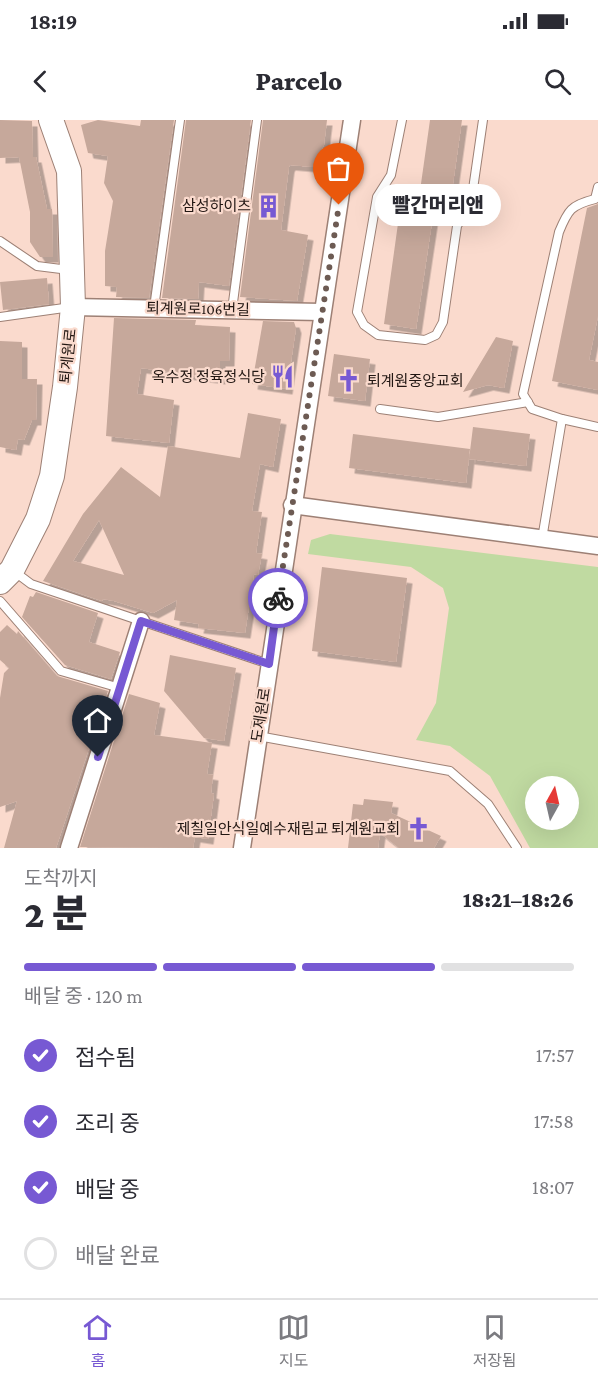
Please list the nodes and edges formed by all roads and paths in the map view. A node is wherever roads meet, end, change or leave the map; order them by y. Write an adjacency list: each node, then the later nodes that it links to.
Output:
1 (51, 120): 10 (street, 퇴계원로)
2 (180, 120): 12 (lane)
3 (257, 120): 13 (lane)
4 (352, 120): 14 (street, 도제원로)
5 (402, 120): 6 (lane)
6 (483, 120)
7 (598, 187): 8 (lane)
8 (596, 199): 16 (lane)
9 (0, 241): 10 (lane)
10 (72, 271): 11 (street, 퇴계원로)
11 (73, 307): 12 (street, 퇴계원로106번길); 15 (lane); 23 (street, 퇴계원로)
12 (154, 308): 13 (street, 퇴계원로106번길)
13 (232, 310): 14 (street, 퇴계원로106번길)
14 (322, 312): 20 (street, 도제원로)
15 (0, 317)
16 (528, 402): 17 (lane); 18 (lane)
17 (380, 409)
18 (562, 419): 19 (lane); 21 (lane)
19 (598, 426)
20 (292, 505): 21 (street); 26 (street, 도제원로)
21 (542, 540): 22 (street)
22 (598, 546)
23 (6, 576): 25 (lane)
24 (0, 602): 27 (lane)
25 (141, 621): 26 (lane); 27 (street)
26 (269, 664): 28 (street, 도제원로)
27 (120, 688): 29 (street)
28 (258, 736): 30 (street, 도제원로); 31 (lane)
29 (69, 848)
30 (242, 848)
31 (517, 848)

